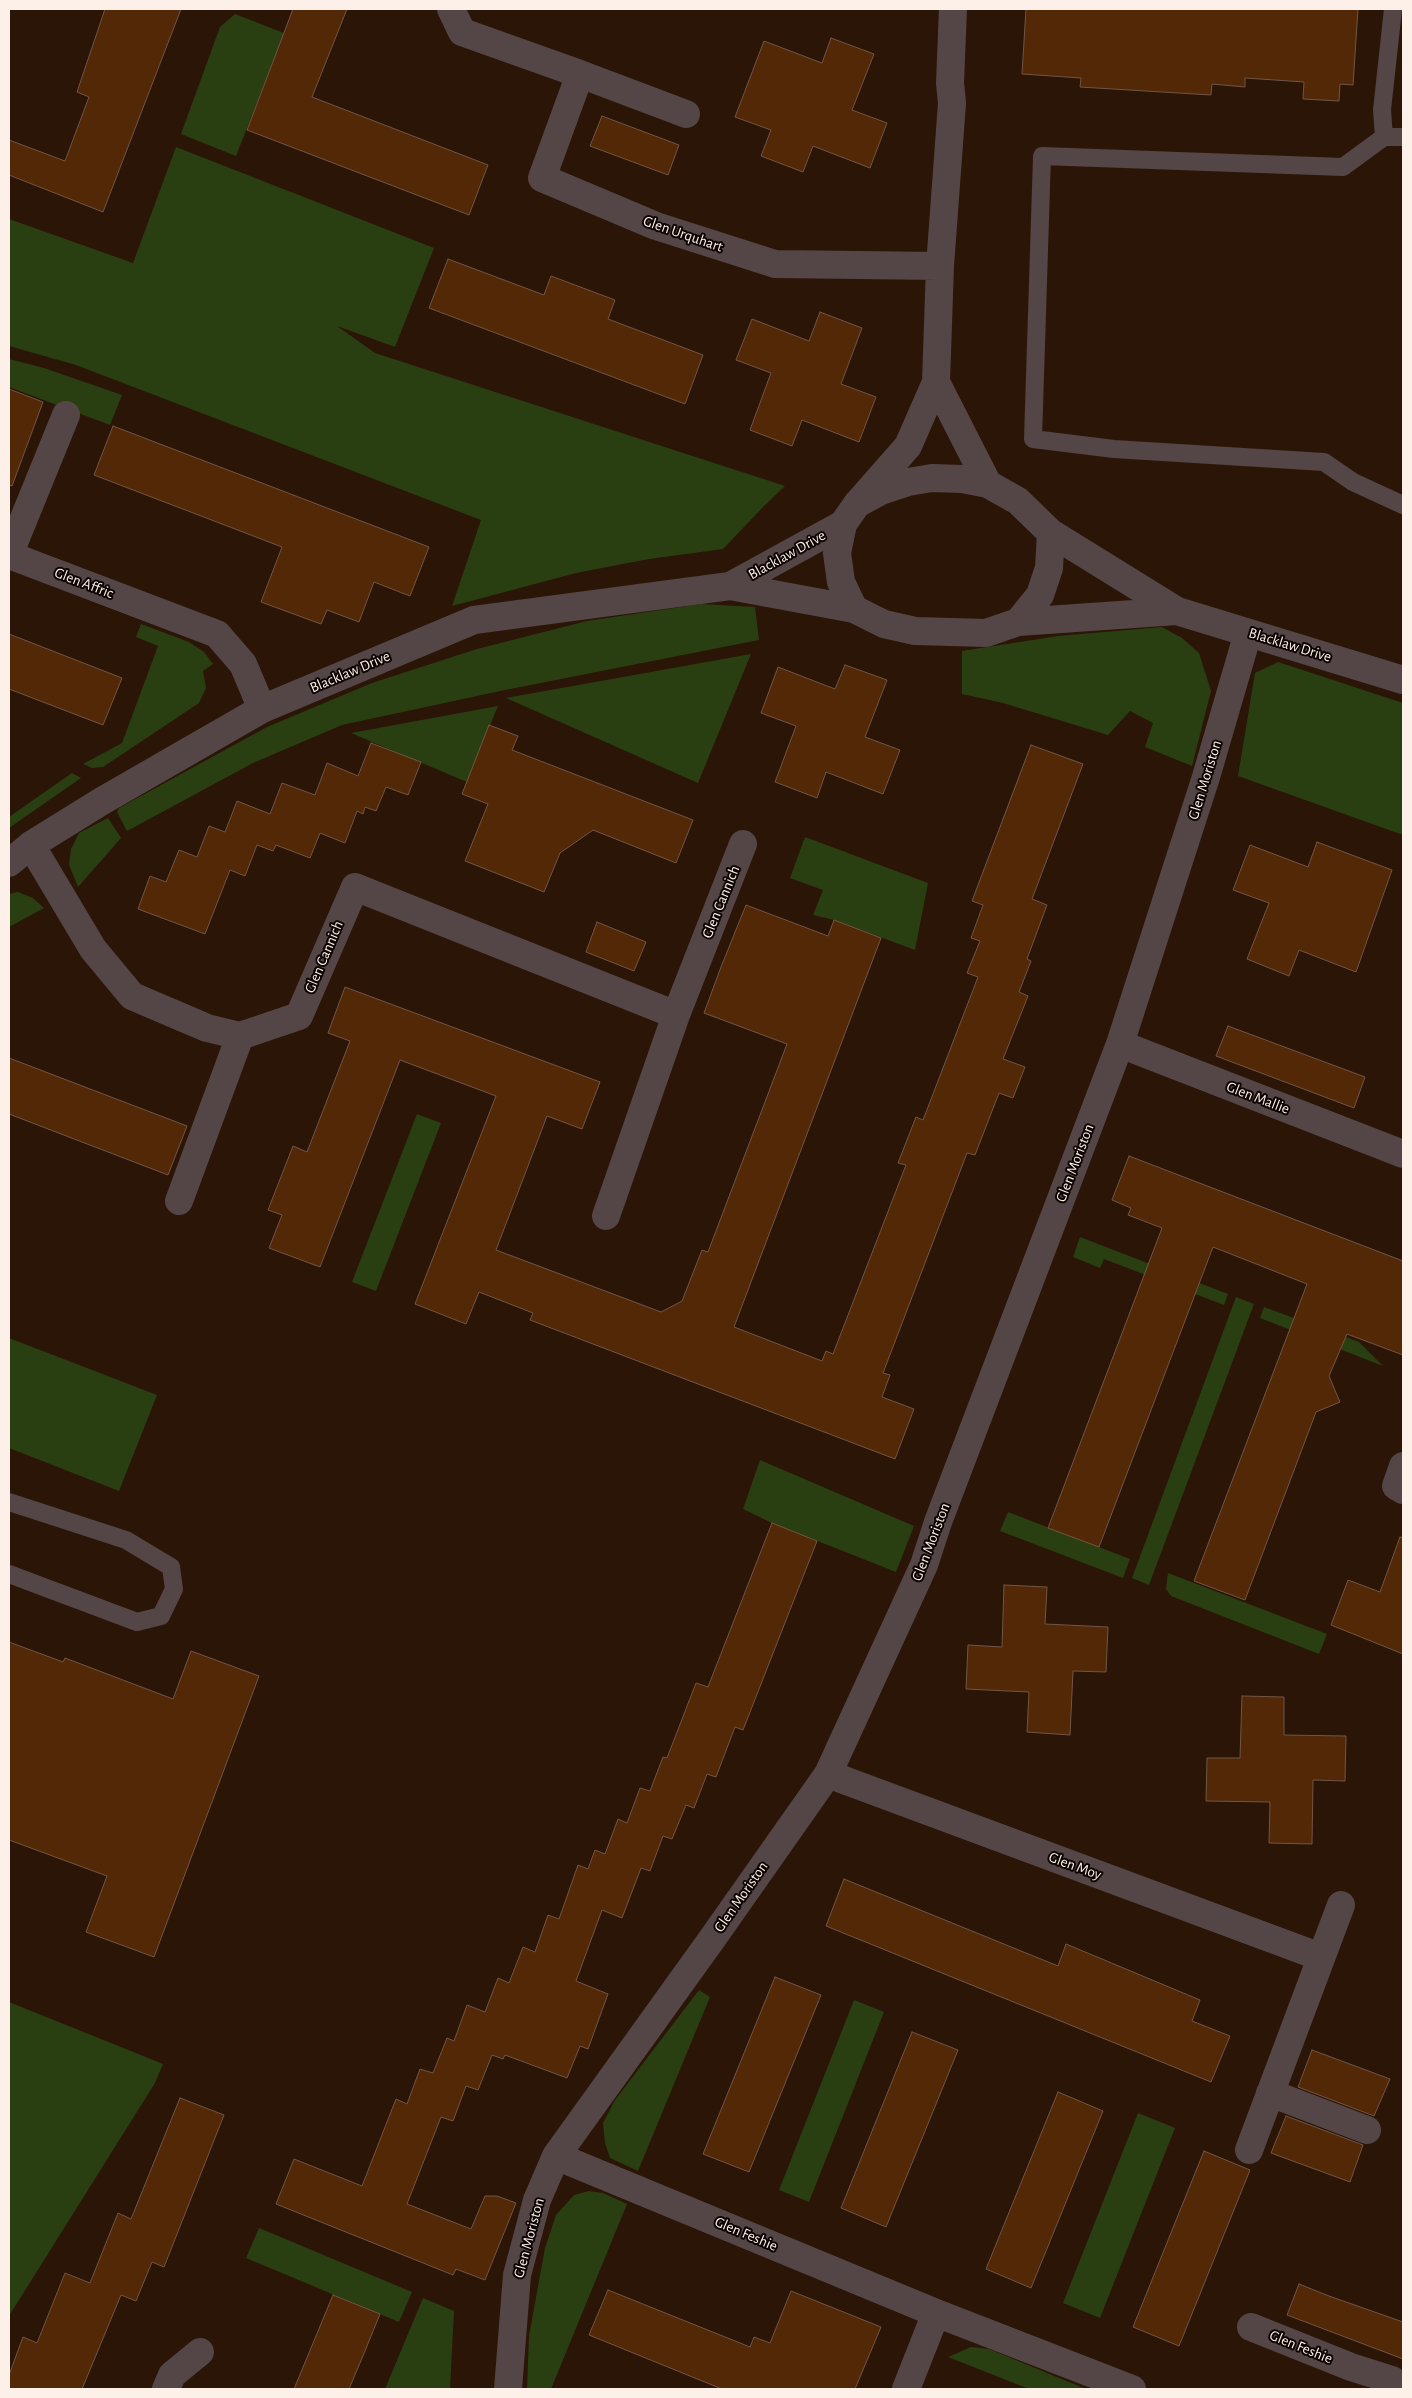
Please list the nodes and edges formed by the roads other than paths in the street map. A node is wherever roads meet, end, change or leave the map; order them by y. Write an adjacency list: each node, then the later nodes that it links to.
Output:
1 (451, 9): 4 (street)
2 (953, 9): 8 (street)
3 (1393, 9): 6 (lane)
4 (580, 74): 5 (street); 8 (street, Glen Urquhart)
5 (686, 114)
6 (1384, 138): 7 (lane); 12 (lane)
7 (1403, 138)
8 (940, 266): 9 (street)
9 (936, 382): 11 (street); 13 (street)
10 (66, 415): 21 (street, Glen Affric)
11 (988, 484): 13 (street, Blacklaw Drive); 14 (street, Blacklaw Drive)
12 (1403, 505)
13 (850, 514): 15 (street, Blacklaw Drive); 16 (street)
14 (1051, 533): 17 (street, Blacklaw Drive); 18 (street)
15 (730, 586): 16 (street, Blacklaw Drive); 21 (street, Blacklaw Drive)
16 (854, 609): 18 (street, Blacklaw Drive)
17 (1178, 611): 18 (street, Blacklaw Drive); 19 (street, Blacklaw Drive)
18 (1018, 622)
19 (1248, 633): 20 (street, Blacklaw Drive); 27 (street, Glen Moriston)
20 (1403, 680)
21 (262, 709): 23 (street, Blacklaw Drive)
22 (744, 844): 25 (street, Glen Cannich)
23 (31, 845): 24 (street, Blacklaw Drive); 26 (street)
24 (9, 863)
25 (676, 1015): 26 (street, Glen Cannich); 30 (street, Glen Cannich)
26 (240, 1036): 29 (street)
27 (1120, 1044): 28 (street, Glen Mallie); 35 (street, Glen Moriston)
28 (1401, 1146)
29 (179, 1200)
30 (606, 1216)
31 (1403, 1466): 32 (street)
32 (1403, 1490)
33 (9, 1502): 34 (lane)
34 (9, 1574)
35 (828, 1774): 37 (street, Glen Moy); 41 (street, Glen Moriston)
36 (1341, 1905): 37 (street)
37 (1321, 1957): 38 (street)
38 (1270, 2094): 39 (street); 40 (street)
39 (1367, 2130)
40 (1249, 2150)
41 (556, 2156): 42 (street, Glen Feshie); 48 (street, Glen Moriston)
42 (936, 2313): 49 (street); 50 (street, Glen Feshie)
43 (1251, 2328): 45 (street, Glen Feshie)
44 (200, 2352): 47 (street)
45 (1346, 2378): 46 (street, Glen Feshie)
46 (1392, 2380)
47 (166, 2389)
48 (508, 2389)
49 (906, 2389)
50 (1132, 2389)

